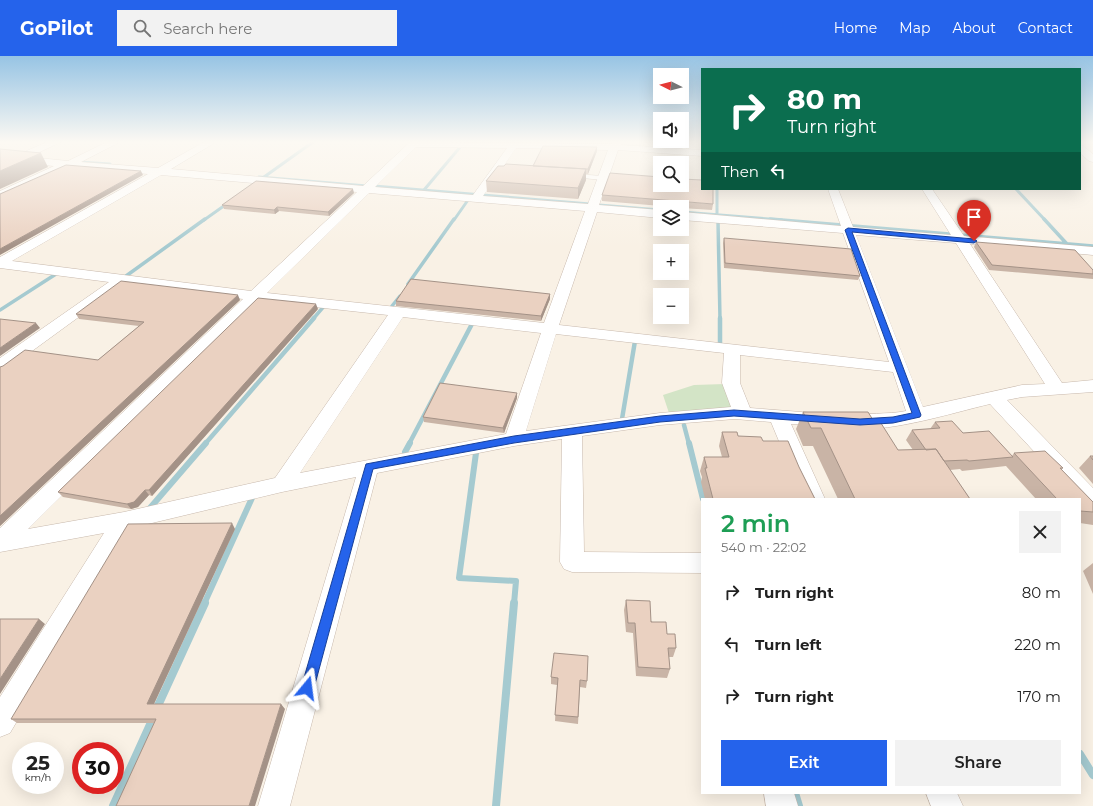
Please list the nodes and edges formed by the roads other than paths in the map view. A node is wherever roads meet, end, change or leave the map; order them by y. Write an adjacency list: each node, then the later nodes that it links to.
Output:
1 (39, 177): 11 (street)
2 (150, 177): 19 (street)
3 (229, 177): 8 (street)
4 (379, 177): 8 (street)
5 (495, 177): 12 (street)
6 (587, 177): 7 (lane)
7 (603, 178): 13 (street)
8 (366, 189): 12 (street); 21 (street)
9 (833, 190): 16 (street)
10 (928, 190): 17 (street)
11 (0, 195)
12 (478, 196): 13 (street)
13 (592, 208): 14 (street); 23 (street)
14 (653, 213)
15 (689, 216): 16 (street)
16 (847, 227): 17 (street); 26 (street)
17 (957, 236): 18 (street); 28 (street)
18 (1093, 251)
19 (0, 263): 20 (street)
20 (122, 279): 21 (street); 25 (street)
21 (256, 296): 22 (street); 40 (street)
22 (399, 311): 23 (street); 36 (street)
23 (550, 328): 24 (street); 34 (street)
24 (732, 349): 26 (street); 30 (street)
25 (0, 366)
26 (900, 368): 31 (street)
27 (1093, 386): 28 (street)
28 (1057, 388): 29 (street)
29 (993, 397): 31 (street); 38 (street)
30 (743, 414): 32 (street); 33 (street)
31 (917, 415): 32 (street)
32 (778, 416): 37 (street)
33 (572, 431): 34 (street); 41 (street)
34 (514, 439): 35 (street)
35 (369, 466): 36 (street); 45 (street)
36 (282, 484): 39 (street)
37 (814, 498)
38 (1093, 501)
39 (124, 521): 40 (street); 42 (street)
40 (0, 543)
41 (701, 563)
42 (0, 723)
43 (779, 794): 46 (street)
44 (941, 794): 47 (street)
45 (274, 806)
46 (782, 806)
47 (947, 806)

